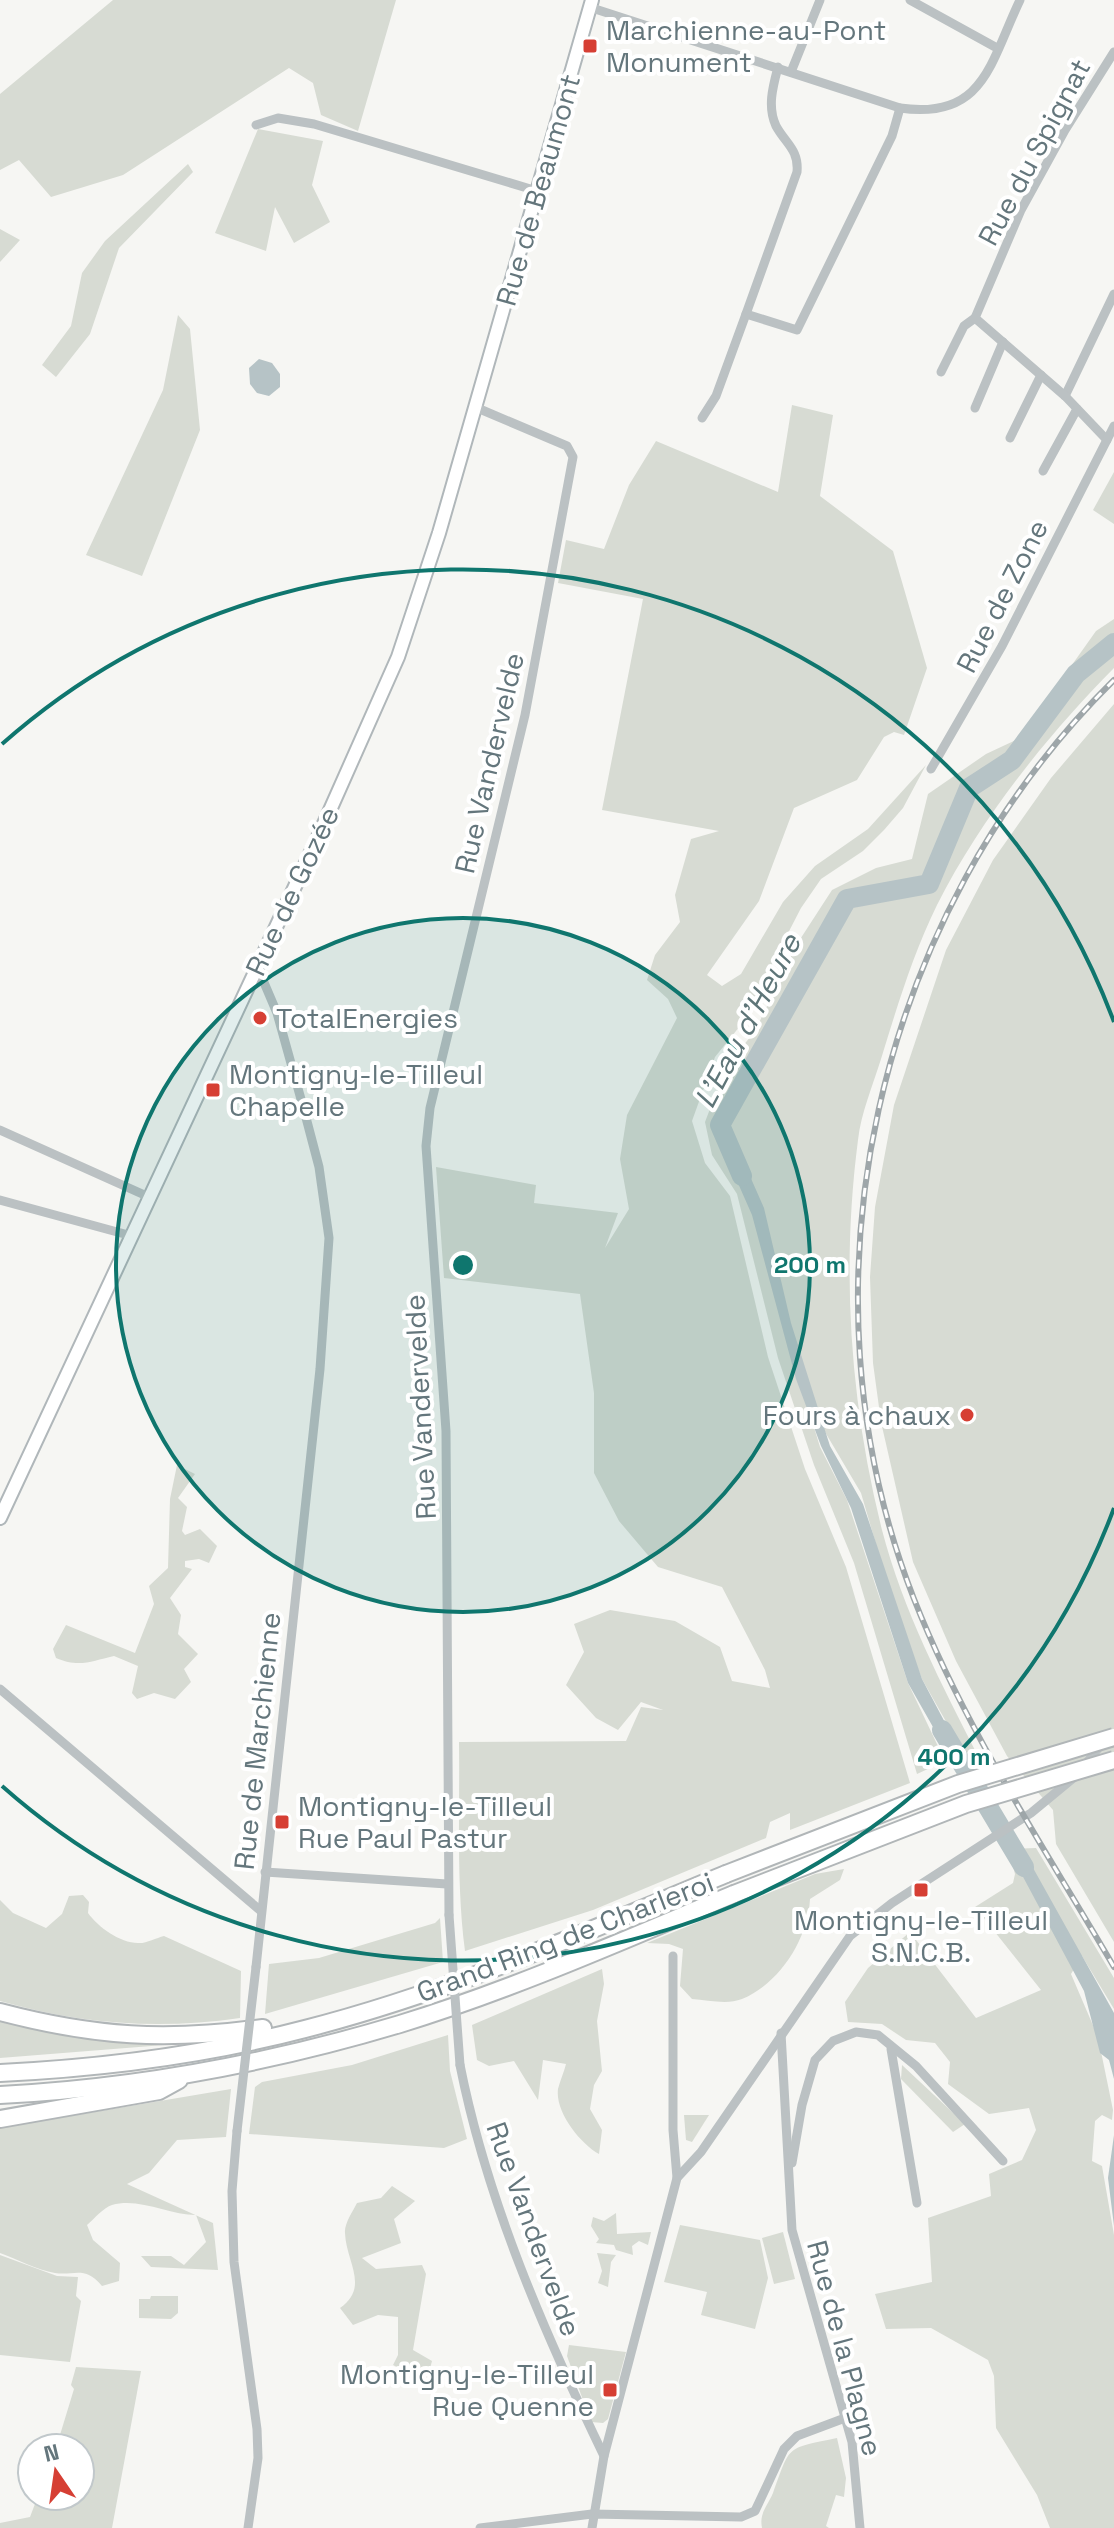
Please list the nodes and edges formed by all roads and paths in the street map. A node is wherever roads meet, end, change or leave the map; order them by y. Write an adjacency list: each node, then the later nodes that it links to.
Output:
1 (820, 0): 8 (street)
2 (910, 0): 5 (street)
3 (1020, 0): 5 (street)
4 (590, 4): 7 (street); 11 (main road, Rue de Beaumont)
5 (997, 48): 9 (street)
6 (1114, 52): 14 (street, Rue du Spignat)
7 (778, 67): 8 (street); 13 (street)
8 (791, 72): 9 (street)
9 (900, 108): 13 (street)
10 (256, 125): 11 (street)
11 (537, 191): 15 (main road, Rue de Beaumont)
12 (1114, 294): 19 (street)
13 (746, 314): 23 (street)
14 (975, 318): 16 (street); 17 (street, Rue du Spignat)
15 (497, 333): 20 (main road, Rue de Gozée)
16 (1003, 342): 18 (street); 21 (street)
17 (941, 372)
18 (1041, 375): 19 (street); 25 (street)
19 (1065, 396): 22 (street)
20 (475, 407): 29 (main road, Rue de Gozée); 40 (street, Rue Vandervelde)
21 (975, 408)
22 (1077, 409): 26 (street); 27 (street)
23 (702, 418)
24 (1114, 426): 26 (street, Rue de Zone)
25 (1010, 438)
26 (1107, 440): 28 (street, Rue de Zone)
27 (1043, 471)
28 (931, 769)
29 (257, 966): 31 (main road, Rue de Gozée); 39 (street, Rue de Marchienne)
30 (0, 1130): 31 (street)
31 (149, 1197): 33 (main road, Rue de Gozée)
32 (0, 1200): 33 (street)
33 (132, 1236): 34 (main road, Rue de Gozée)
34 (0, 1518)
35 (0, 1689): 41 (street)
36 (1114, 1730): 45 (street)
37 (1114, 1737): 44 (highway, Grand Ring de Charleroi, bridge)
38 (1114, 1760): 48 (highway, Grand Ring de Charleroi, bridge)
39 (265, 1872): 40 (street); 41 (street, Rue de Marchienne)
40 (447, 1884): 56 (street, Rue Vandervelde, bridge)
41 (261, 1911): 58 (street, Rue de Marchienne, bridge)
42 (673, 1956): 52 (street)
43 (0, 2012): 44 (highway)
44 (304, 2029): 47 (highway, Grand Ring de Charleroi)
45 (781, 2033): 52 (street); 53 (street, Rue de la Plagne)
46 (891, 2049): 51 (street, Rue de la Plagne); 53 (street, Rue de la Plagne); 54 (street)
47 (0, 2073)
48 (191, 2074): 49 (highway, Grand Ring de Charleroi); 50 (highway)
49 (0, 2095)
50 (0, 2119)
51 (1003, 2161)
52 (677, 2178): 56 (street)
53 (789, 2178): 55 (street, Rue de la Plagne)
54 (917, 2203)
55 (845, 2418): 57 (street); 61 (street, Rue de la Plagne)
56 (604, 2456): 57 (street)
57 (592, 2514): 59 (street); 60 (street)
58 (248, 2528)
59 (480, 2528)
60 (592, 2528)
61 (860, 2528)

